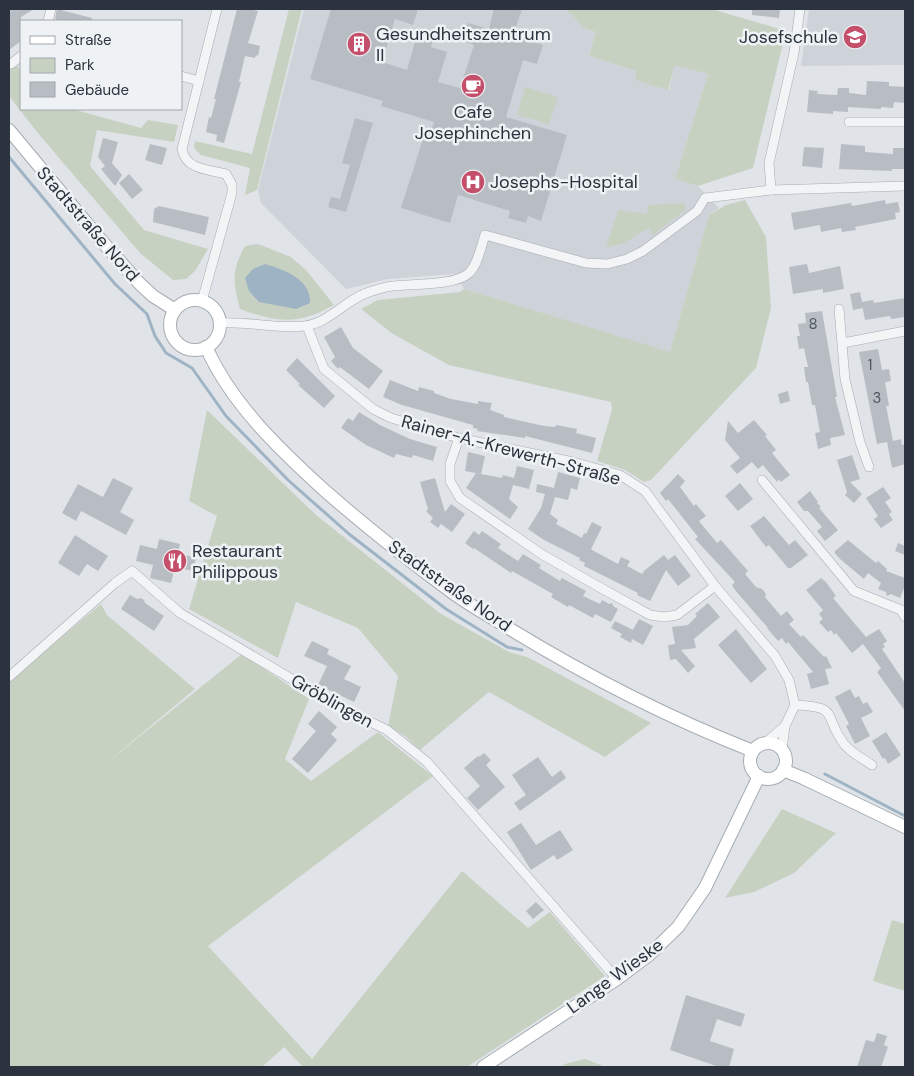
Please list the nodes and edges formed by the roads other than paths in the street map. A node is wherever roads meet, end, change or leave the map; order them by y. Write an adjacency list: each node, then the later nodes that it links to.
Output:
1 (217, 9): 6 (street)
2 (800, 9): 11 (street)
3 (20, 57): 4 (street)
4 (12, 64)
5 (182, 76): 6 (street)
6 (199, 81): 12 (street)
7 (849, 122): 8 (street)
8 (905, 122)
9 (9, 130): 14 (main road, Stadtstraße Nord)
10 (905, 186): 11 (street)
11 (770, 190): 16 (street)
12 (202, 301): 14 (main road); 15 (main road)
13 (839, 309): 18 (street)
14 (175, 310): 19 (main road)
15 (220, 323): 16 (street); 19 (main road)
16 (307, 326): 20 (street, Rainer-A.-Krewerth-Straße)
17 (905, 331): 18 (street)
18 (843, 343): 21 (street)
19 (206, 347): 30 (main road, Stadtstraße Nord)
20 (458, 438): 23 (street, Rainer-A.-Krewerth-Straße); 23 (street)
21 (869, 467)
22 (762, 480): 24 (street)
23 (715, 586): 26 (street, Rainer-A.-Krewerth-Straße)
24 (904, 613)
25 (9, 677): 35 (street, Gröblingen)
26 (794, 704): 27 (street); 31 (street)
27 (785, 726): 28 (street); 29 (street)
28 (764, 743): 29 (main road); 30 (main road)
29 (782, 750): 32 (main road)
30 (753, 751): 33 (main road)
31 (872, 765)
32 (783, 770): 33 (main road); 34 (main road)
33 (759, 776): 35 (main road, Lange Wieske)
34 (905, 827)
35 (616, 979): 36 (main road, Lange Wieske)
36 (483, 1067)

